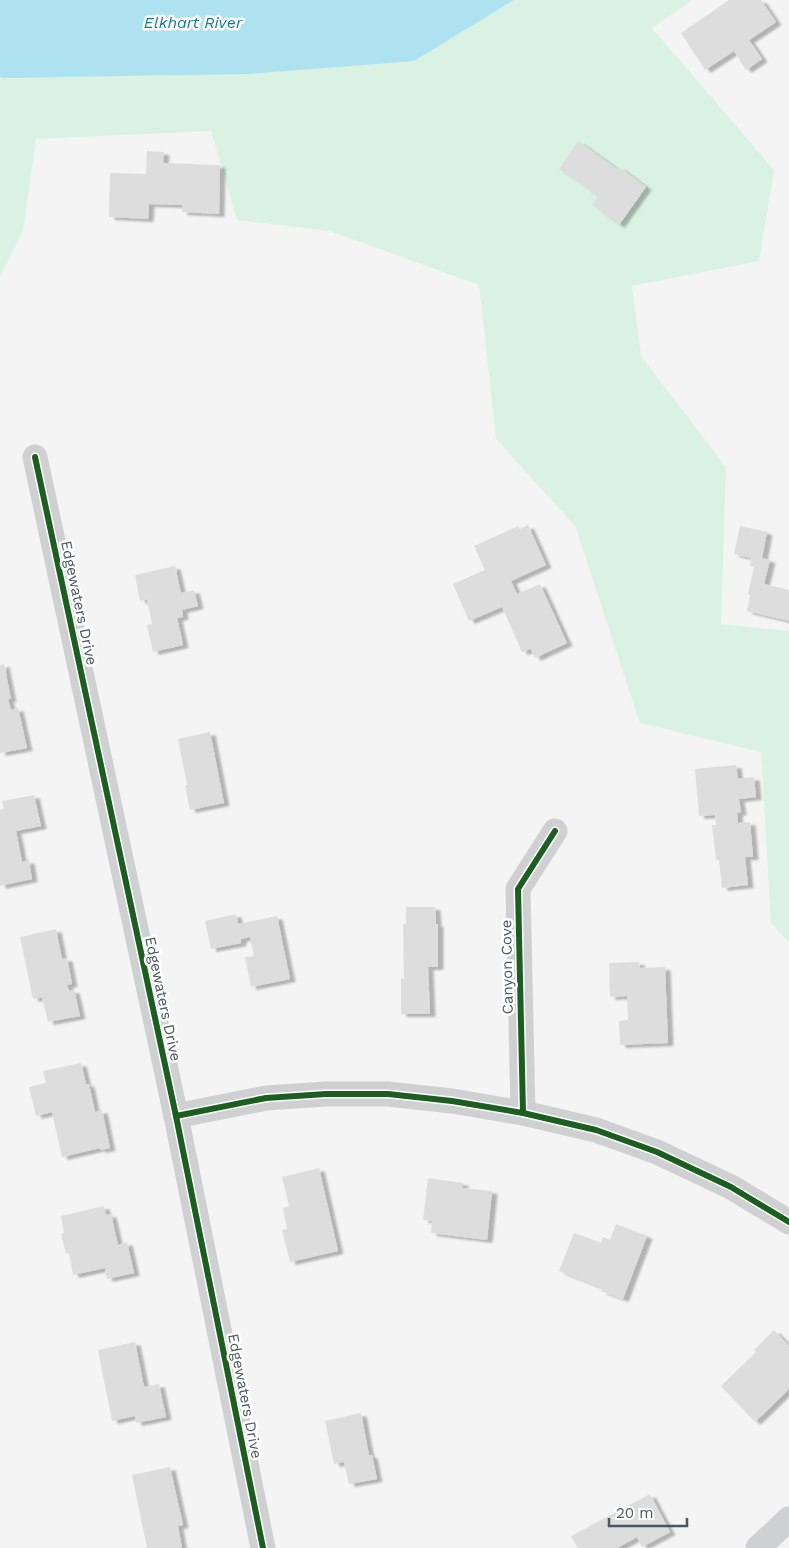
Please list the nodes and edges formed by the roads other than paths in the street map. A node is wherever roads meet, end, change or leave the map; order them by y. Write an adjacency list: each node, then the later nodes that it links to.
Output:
1 (35, 457): 4 (street, Edgewaters Drive)
2 (555, 831): 3 (street, Canyon Cove)
3 (523, 1113): 4 (street); 5 (street)
4 (176, 1116): 7 (street, Edgewaters Drive)
5 (789, 1222)
6 (789, 1519): 8 (street)
7 (263, 1548)
8 (758, 1548)

